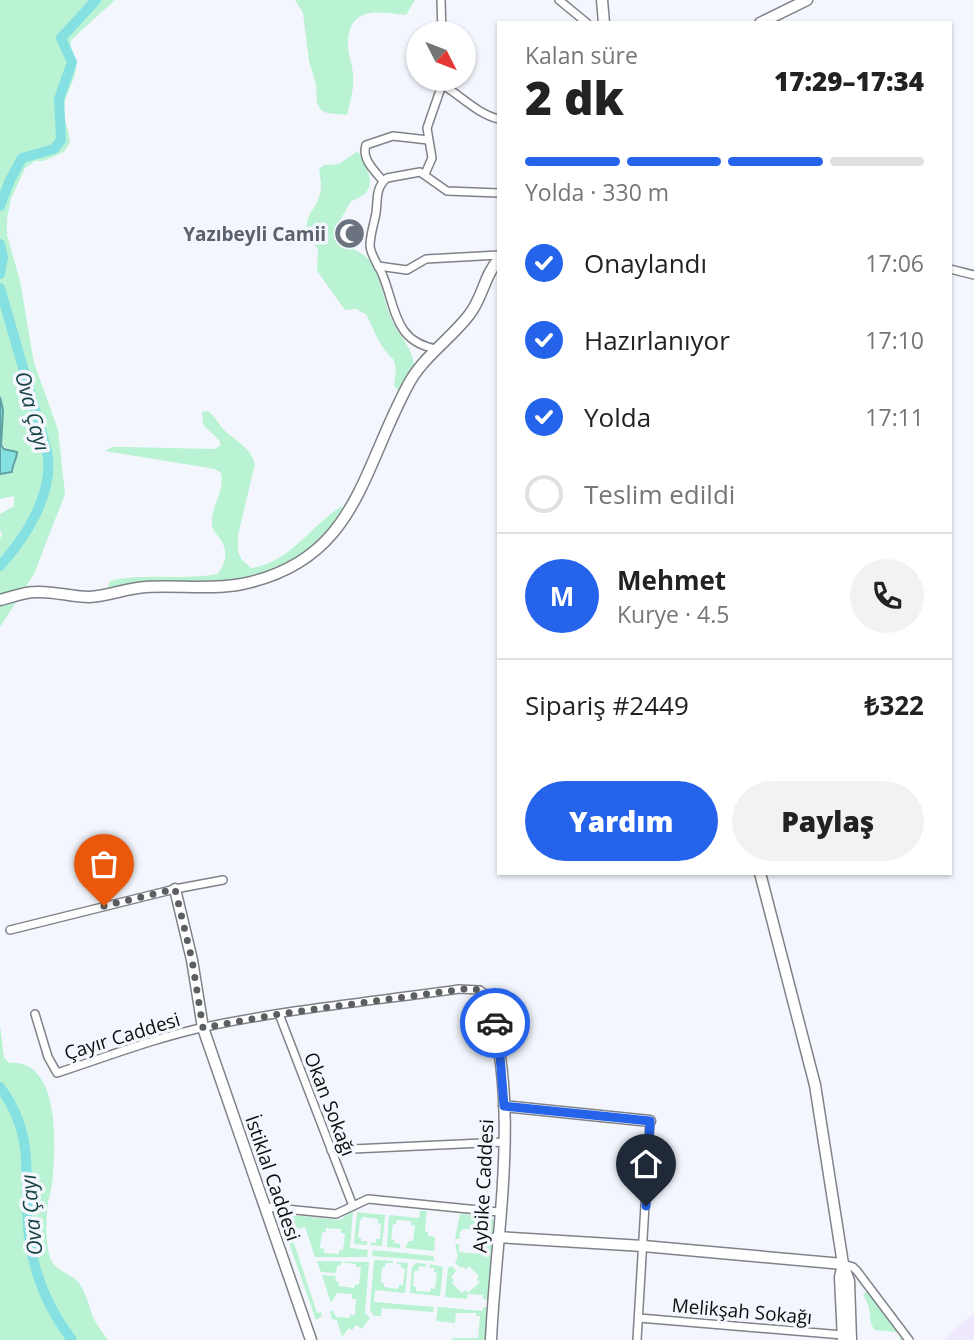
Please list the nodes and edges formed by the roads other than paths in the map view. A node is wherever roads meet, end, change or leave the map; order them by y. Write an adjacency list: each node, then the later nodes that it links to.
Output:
1 (441, 0): 5 (street)
2 (559, 0): 6 (street)
3 (602, 0): 7 (street)
4 (807, 0): 8 (street)
5 (442, 21)
6 (585, 21)
7 (604, 21)
8 (764, 21)
9 (440, 91): 12 (street)
10 (455, 91): 11 (street)
11 (497, 119)
12 (428, 140): 13 (street); 14 (street)
13 (425, 174): 14 (street); 15 (street)
14 (383, 181): 18 (street)
15 (497, 193)
16 (497, 257): 18 (street)
17 (497, 260): 21 (street)
18 (378, 265): 21 (street)
19 (952, 270): 20 (street)
20 (974, 275)
21 (437, 349): 22 (street)
22 (0, 600)
23 (761, 875): 40 (street)
24 (223, 880): 25 (street)
25 (175, 889): 26 (street); 30 (street, İstiklal Caddesi)
26 (10, 930)
27 (486, 995): 29 (street, Çayır Caddesi); 31 (street, Aybike Caddesi)
28 (35, 1014): 30 (street, Çayır Caddesi)
29 (279, 1014): 30 (street, Çayır Caddesi); 34 (street, Okan Sokağı)
30 (203, 1028): 36 (street, İstiklal Caddesi)
31 (504, 1106): 32 (street); 33 (street, Aybike Caddesi)
32 (650, 1121): 39 (street)
33 (504, 1142): 34 (street); 37 (street, Aybike Caddesi)
34 (331, 1150): 35 (street, Okan Sokağı)
35 (353, 1206): 36 (street); 37 (street)
36 (265, 1207): 43 (street, İstiklal Caddesi)
37 (499, 1212): 38 (street, Aybike Caddesi)
38 (498, 1237): 39 (street); 44 (street, Aybike Caddesi)
39 (643, 1246): 40 (street); 41 (street)
40 (843, 1264): 42 (street); 46 (street)
41 (639, 1318): 42 (street, Melikşah Sokağı); 45 (street)
42 (845, 1338)
43 (311, 1340)
44 (491, 1340)
45 (637, 1340)
46 (909, 1340)

